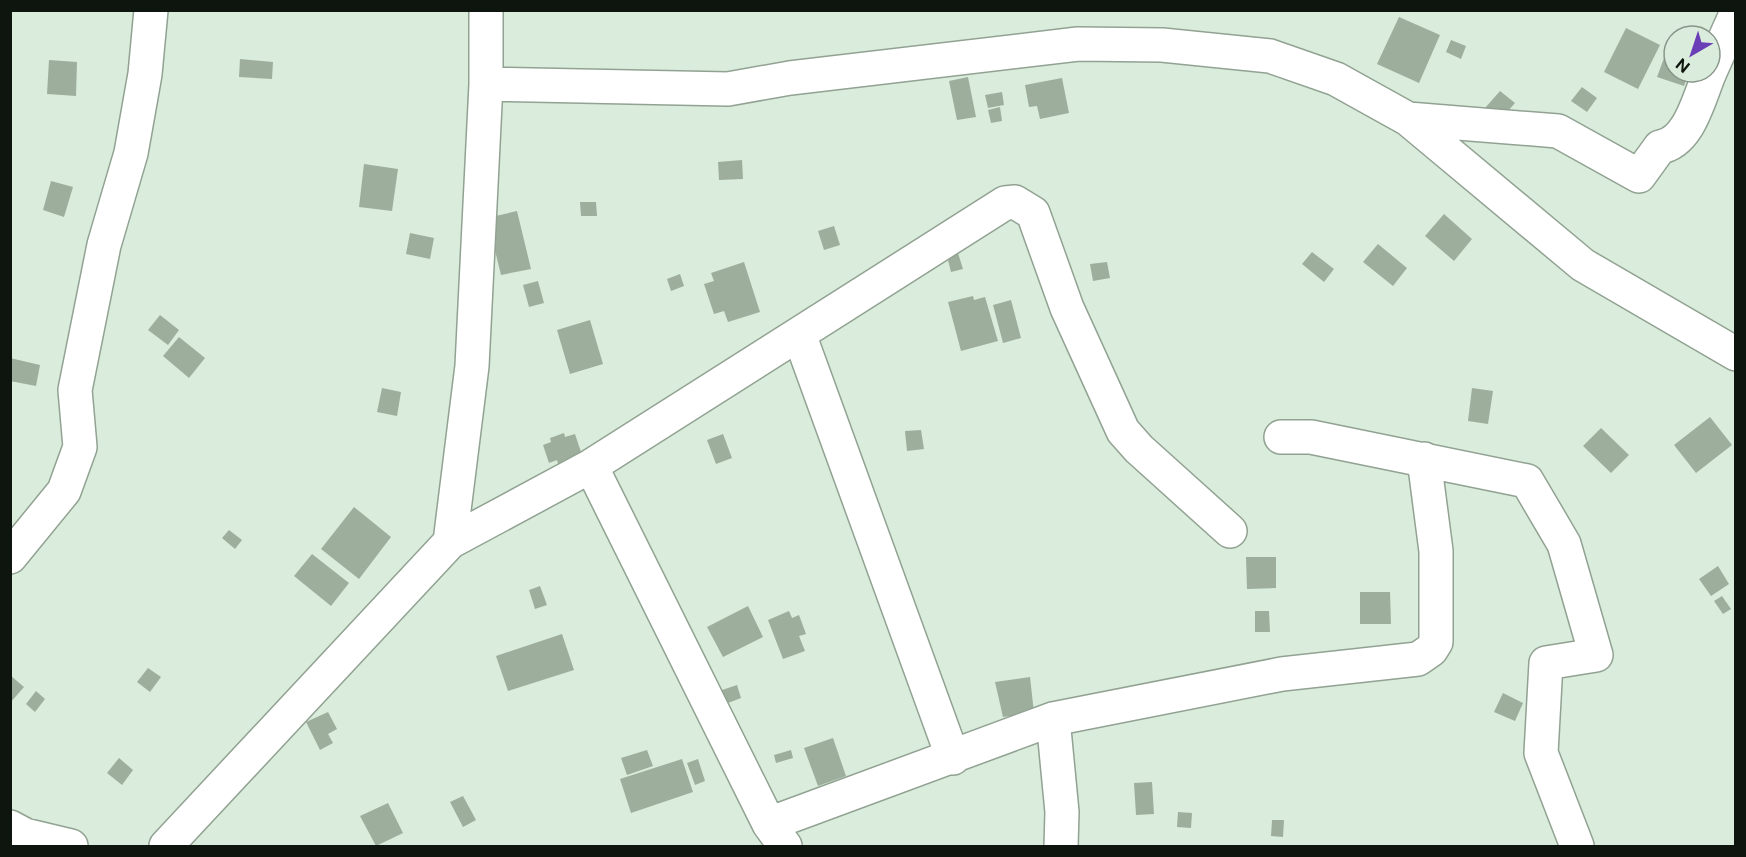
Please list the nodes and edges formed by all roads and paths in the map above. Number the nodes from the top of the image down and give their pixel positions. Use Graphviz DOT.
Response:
graph roads {
  1 [pos="151,10"];
  2 [pos="486,10"];
  3 [pos="1736,14"];
  4 [pos="1722,45"];
  5 [pos="486,84"];
  6 [pos="1705,84"];
  7 [pos="1408,118"];
  8 [pos="799,334"];
  9 [pos="1736,354"];
  10 [pos="1281,437"];
  11 [pos="1424,459"];
  12 [pos="591,466"];
  13 [pos="1230,531"];
  14 [pos="450,542"];
  15 [pos="10,557"];
  16 [pos="1053,719"];
  17 [pos="953,758"];
  18 [pos="10,827"];
  19 [pos="777,835"];
  20 [pos="71,846"];
  21 [pos="166,846"];
  22 [pos="1061,846"];
  23 [pos="1576,846"];
  1 -- 15 [label="street"];
  2 -- 5 [label="street"];
  3 -- 4 [label="street"];
  5 -- 7 [label="street"];
  5 -- 14 [label="street"];
  6 -- 7 [label="street"];
  7 -- 9 [label="street"];
  8 -- 12 [label="street"];
  8 -- 13 [label="street"];
  8 -- 17 [label="street"];
  10 -- 11 [label="street"];
  11 -- 16 [label="street"];
  11 -- 23 [label="street"];
  12 -- 14 [label="street"];
  12 -- 19 [label="street"];
  14 -- 21 [label="street"];
  16 -- 17 [label="street"];
  16 -- 22 [label="street"];
  17 -- 19 [label="street"];
  18 -- 20 [label="street"];
}
